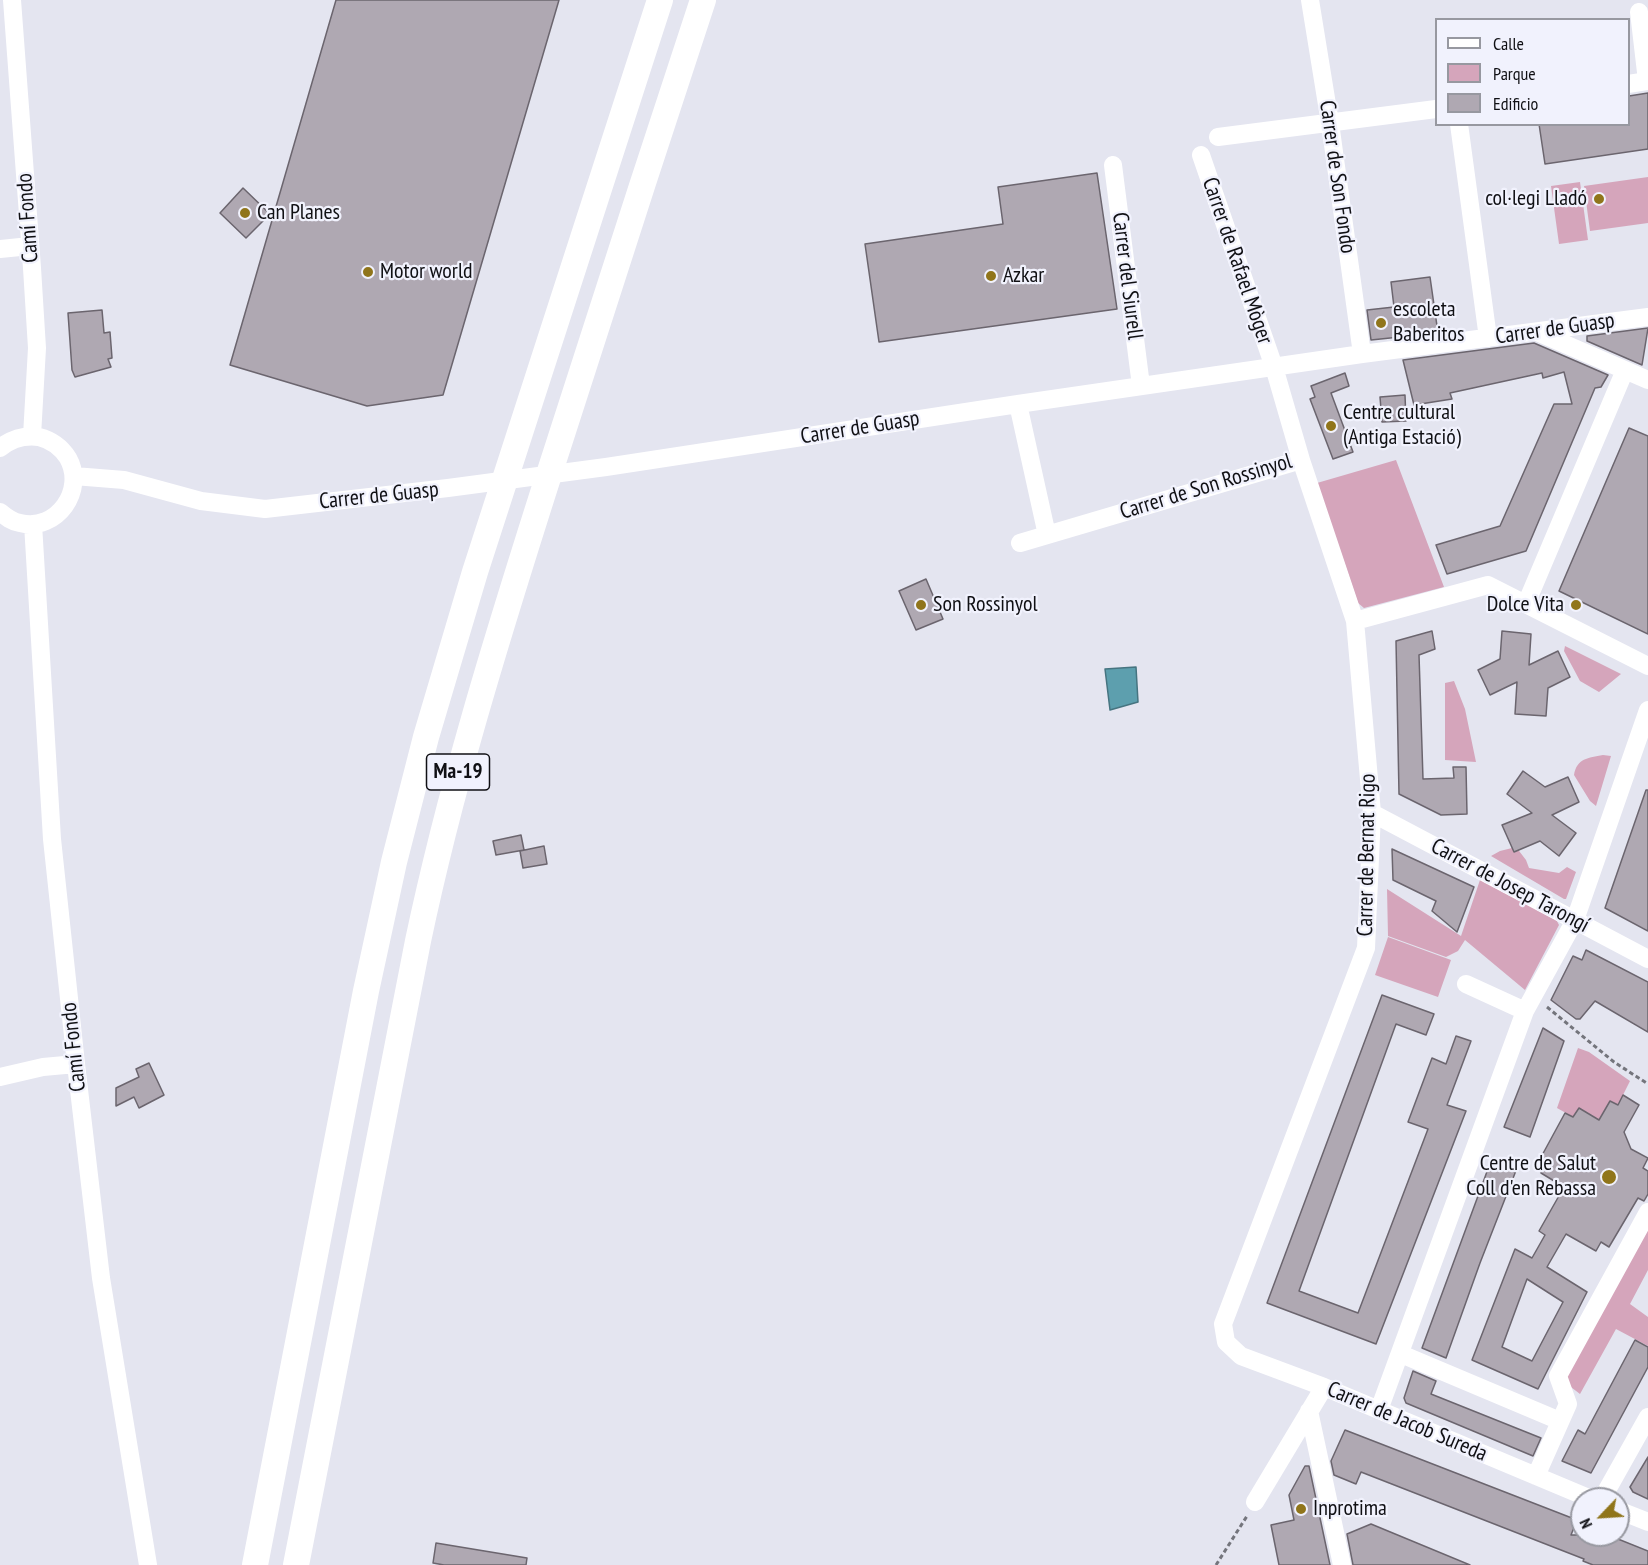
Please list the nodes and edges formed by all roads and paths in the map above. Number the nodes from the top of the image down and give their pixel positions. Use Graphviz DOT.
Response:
graph roads {
  1 [pos="12,0"];
  2 [pos="660,0"];
  3 [pos="703,0"];
  4 [pos="1310,0"];
  5 [pos="1639,12"];
  6 [pos="1648,81"];
  7 [pos="1630,84"];
  8 [pos="1435,109"];
  9 [pos="1330,123"];
  10 [pos="1459,126"];
  11 [pos="1218,137"];
  12 [pos="1201,155"];
  13 [pos="1113,165"];
  14 [pos="30,246"];
  15 [pos="0,249"];
  16 [pos="1648,317"];
  17 [pos="1536,332"];
  18 [pos="1488,338"];
  19 [pos="1362,354"];
  20 [pos="1274,367"];
  21 [pos="1625,370"];
  22 [pos="1648,380"];
  23 [pos="1141,386"];
  24 [pos="1018,404"];
  25 [pos="32,436"];
  26 [pos="0,448"];
  27 [pos="1301,460"];
  28 [pos="74,476"];
  29 [pos="0,512"];
  30 [pos="33,524"];
  31 [pos="1047,535"];
  32 [pos="1020,543"];
  33 [pos="1526,604"];
  34 [pos="1356,621"];
  35 [pos="1648,666"];
  36 [pos="1648,710"];
  37 [pos="1372,813"];
  38 [pos="1575,920"];
  39 [pos="1648,959"];
  40 [pos="1466,984"];
  41 [pos="1529,1004"];
  42 [pos="76,1064"];
  43 [pos="0,1077"];
  44 [pos="1648,1084"];
  45 [pos="1646,1218"];
  46 [pos="1226,1342"];
  47 [pos="1401,1354"];
  48 [pos="1324,1387"];
  49 [pos="1379,1410"];
  50 [pos="1309,1411"];
  51 [pos="1648,1417"];
  52 [pos="1560,1421"];
  53 [pos="1536,1476"];
  54 [pos="1609,1487"];
  55 [pos="1570,1490"];
  56 [pos="1255,1502"];
  57 [pos="1630,1515"];
  58 [pos="1648,1522"];
  59 [pos="148,1565"];
  60 [pos="255,1565"];
  61 [pos="296,1565"];
  62 [pos="1215,1565"];
  63 [pos="1342,1565"];
  1 -- 14 [label="street, Camí Fondo"];
  2 -- 60 [label="highway, Ma-19"];
  3 -- 61 [label="highway, Ma-19"];
  4 -- 9 [label="street, Carrer de Son Fondo"];
  5 -- 6 [label="street"];
  6 -- 7 [label="street"];
  8 -- 9 [label="street"];
  9 -- 11 [label="street"];
  9 -- 19 [label="street, Carrer de Son Fondo"];
  10 -- 18 [label="street"];
  12 -- 20 [label="street, Carrer de Rafael Mòger"];
  13 -- 23 [label="street, Carrer del Siurell"];
  14 -- 15 [label="street"];
  14 -- 25 [label="street, Camí Fondo"];
  16 -- 17 [label="street, Carrer de Guasp"];
  17 -- 18 [label="street, Carrer de Guasp"];
  17 -- 21 [label="street"];
  18 -- 19 [label="street, Carrer de Guasp"];
  19 -- 20 [label="street, Carrer de Guasp"];
  20 -- 23 [label="street, Carrer de Guasp"];
  20 -- 27 [label="street, Carrer de Son Rossinyol"];
  21 -- 22 [label="street"];
  21 -- 33 [label="street"];
  23 -- 24 [label="street, Carrer de Guasp"];
  24 -- 28 [label="street, Carrer de Guasp"];
  24 -- 31 [label="street"];
  25 -- 26 [label="street"];
  25 -- 28 [label="street"];
  27 -- 31 [label="street, Carrer de Son Rossinyol"];
  27 -- 34 [label="street, Carrer de Bernat Rigo"];
  28 -- 30 [label="street"];
  29 -- 30 [label="street"];
  30 -- 42 [label="street, Camí Fondo"];
  31 -- 32 [label="street, Carrer de Son Rossinyol"];
  33 -- 34 [label="street"];
  33 -- 35 [label="street"];
  34 -- 37 [label="street, Carrer de Bernat Rigo"];
  36 -- 38 [label="street"];
  37 -- 38 [label="street, Carrer de Josep Tarongí"];
  37 -- 46 [label="street, Carrer de Bernat Rigo"];
  38 -- 39 [label="street, Carrer de Josep Tarongí"];
  38 -- 41 [label="street"];
  40 -- 41 [label="street"];
  41 -- 44 [label="path"];
  41 -- 47 [label="street"];
  42 -- 43 [label="street"];
  42 -- 59 [label="street, Camí Fondo"];
  45 -- 52 [label="street"];
  46 -- 48 [label="street, Carrer de Jacob Sureda"];
  47 -- 49 [label="street"];
  47 -- 52 [label="street"];
  48 -- 49 [label="street, Carrer de Jacob Sureda"];
  48 -- 50 [label="street"];
  49 -- 53 [label="street, Carrer de Jacob Sureda"];
  50 -- 56 [label="street"];
  50 -- 63 [label="street"];
  51 -- 54 [label="street"];
  52 -- 53 [label="street"];
  53 -- 55 [label="street, Carrer de Jacob Sureda"];
  56 -- 62 [label="path"];
  57 -- 58 [label="street"];
}
